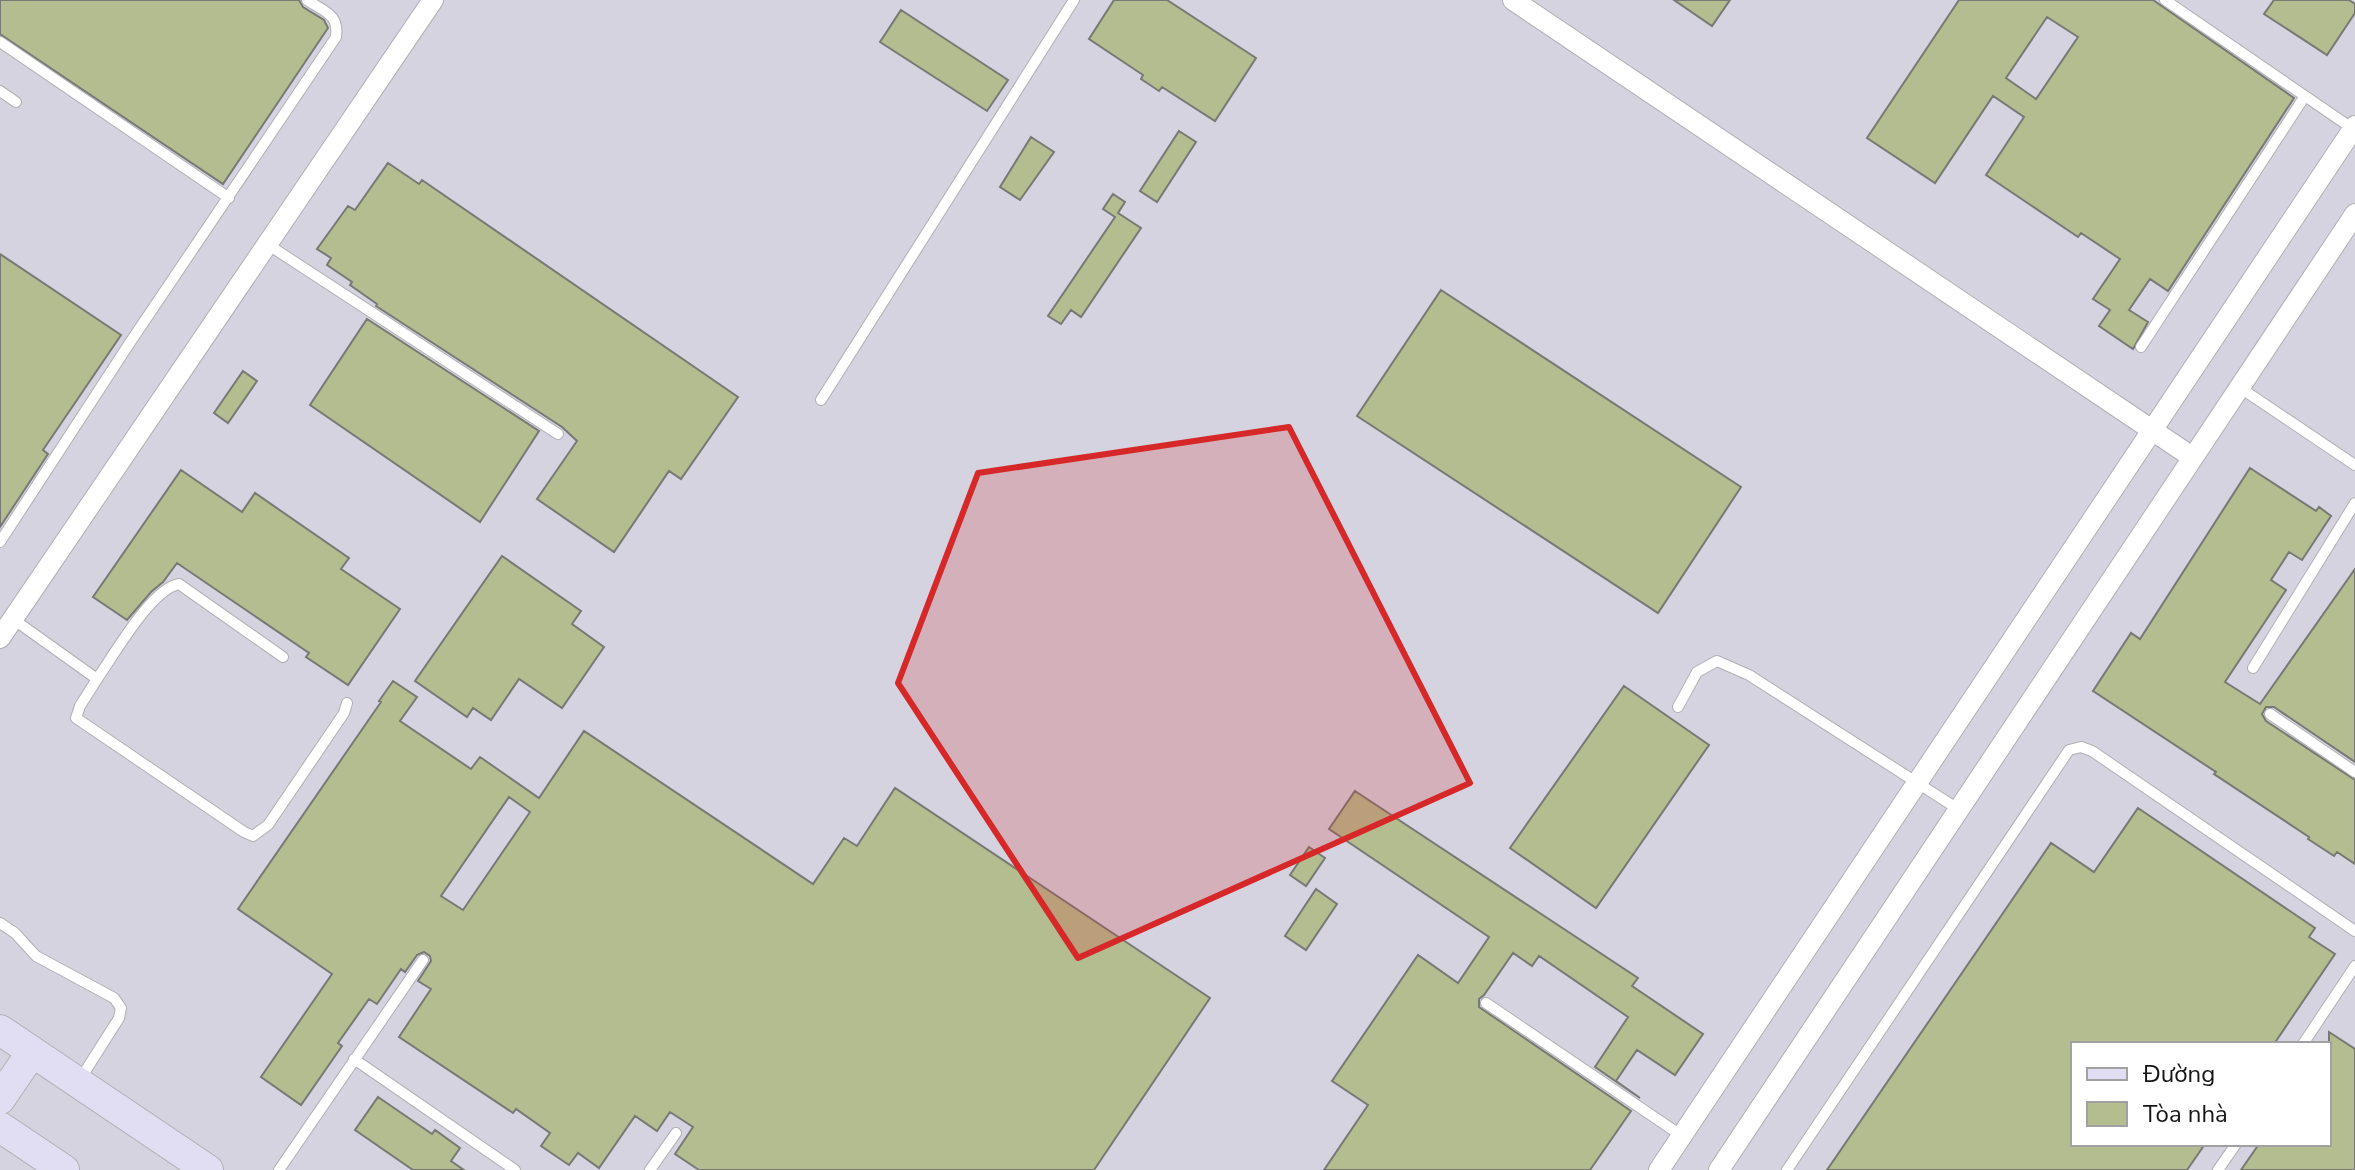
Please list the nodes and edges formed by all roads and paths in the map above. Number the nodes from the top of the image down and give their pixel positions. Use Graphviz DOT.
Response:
graph roads {
  1 [pos="307,0"];
  2 [pos="433,0"];
  3 [pos="1074,0"];
  4 [pos="1513,0"];
  5 [pos="2165,0"];
  6 [pos="0,42"];
  7 [pos="0,91"];
  8 [pos="2305,96"];
  9 [pos="16,102"];
  10 [pos="2354,127"];
  11 [pos="229,198"];
  12 [pos="2355,214"];
  13 [pos="267,244"];
  14 [pos="2141,347"];
  15 [pos="2239,387"];
  16 [pos="821,400"];
  17 [pos="2152,431"];
  18 [pos="558,434"];
  19 [pos="2192,457"];
  20 [pos="2355,465"];
  21 [pos="2355,503"];
  22 [pos="0,542"];
  23 [pos="13,619"];
  24 [pos="0,638"];
  25 [pos="283,657"];
  26 [pos="2253,668"];
  27 [pos="97,679"];
  28 [pos="347,703"];
  29 [pos="1678,707"];
  30 [pos="2270,714"];
  31 [pos="2355,772"];
  32 [pos="1917,783"];
  33 [pos="1958,809"];
  34 [pos="0,923"];
  35 [pos="2355,931"];
  36 [pos="423,960"];
  37 [pos="2355,966"];
  38 [pos="1486,1003"];
  39 [pos="0,1030"];
  40 [pos="2304,1042"];
  41 [pos="32,1052"];
  42 [pos="354,1059"];
  43 [pos="78,1082"];
  44 [pos="0,1099"];
  45 [pos="0,1127"];
  46 [pos="676,1133"];
  47 [pos="1682,1136"];
  48 [pos="2235,1146"];
  49 [pos="1661,1169"];
  50 [pos="64,1170"];
  51 [pos="208,1170"];
  52 [pos="279,1170"];
  53 [pos="515,1170"];
  54 [pos="650,1170"];
  55 [pos="1719,1170"];
  56 [pos="1787,1170"];
  57 [pos="2218,1170"];
  1 -- 11 [label="lane"];
  2 -- 13 [label="street"];
  3 -- 16 [label="lane"];
  4 -- 17 [label="street"];
  5 -- 8 [label="lane"];
  6 -- 11 [label="lane"];
  7 -- 9 [label="lane"];
  8 -- 10 [label="lane"];
  8 -- 14 [label="lane"];
  10 -- 17 [label="street"];
  11 -- 22 [label="lane"];
  12 -- 15 [label="street"];
  13 -- 18 [label="lane"];
  13 -- 23 [label="street"];
  15 -- 19 [label="street"];
  15 -- 20 [label="lane"];
  17 -- 19 [label="street"];
  17 -- 32 [label="street"];
  19 -- 33 [label="street"];
  21 -- 26 [label="lane"];
  23 -- 24 [label="street"];
  23 -- 27 [label="lane"];
  25 -- 27 [label="lane"];
  27 -- 28 [label="lane"];
  29 -- 32 [label="lane"];
  30 -- 31 [label="lane"];
  32 -- 33 [label="lane"];
  32 -- 47 [label="street"];
  33 -- 55 [label="street"];
  34 -- 43 [label="lane"];
  35 -- 56 [label="lane"];
  36 -- 42 [label="lane"];
  37 -- 40 [label="lane"];
  38 -- 47 [label="lane"];
  39 -- 41 [label="main road"];
  41 -- 43 [label="main road"];
  41 -- 44 [label="main road"];
  42 -- 52 [label="lane"];
  42 -- 53 [label="lane"];
  43 -- 51 [label="main road"];
  45 -- 50 [label="main road"];
  46 -- 54 [label="lane"];
  47 -- 49 [label="street"];
  48 -- 57 [label="lane"];
}
